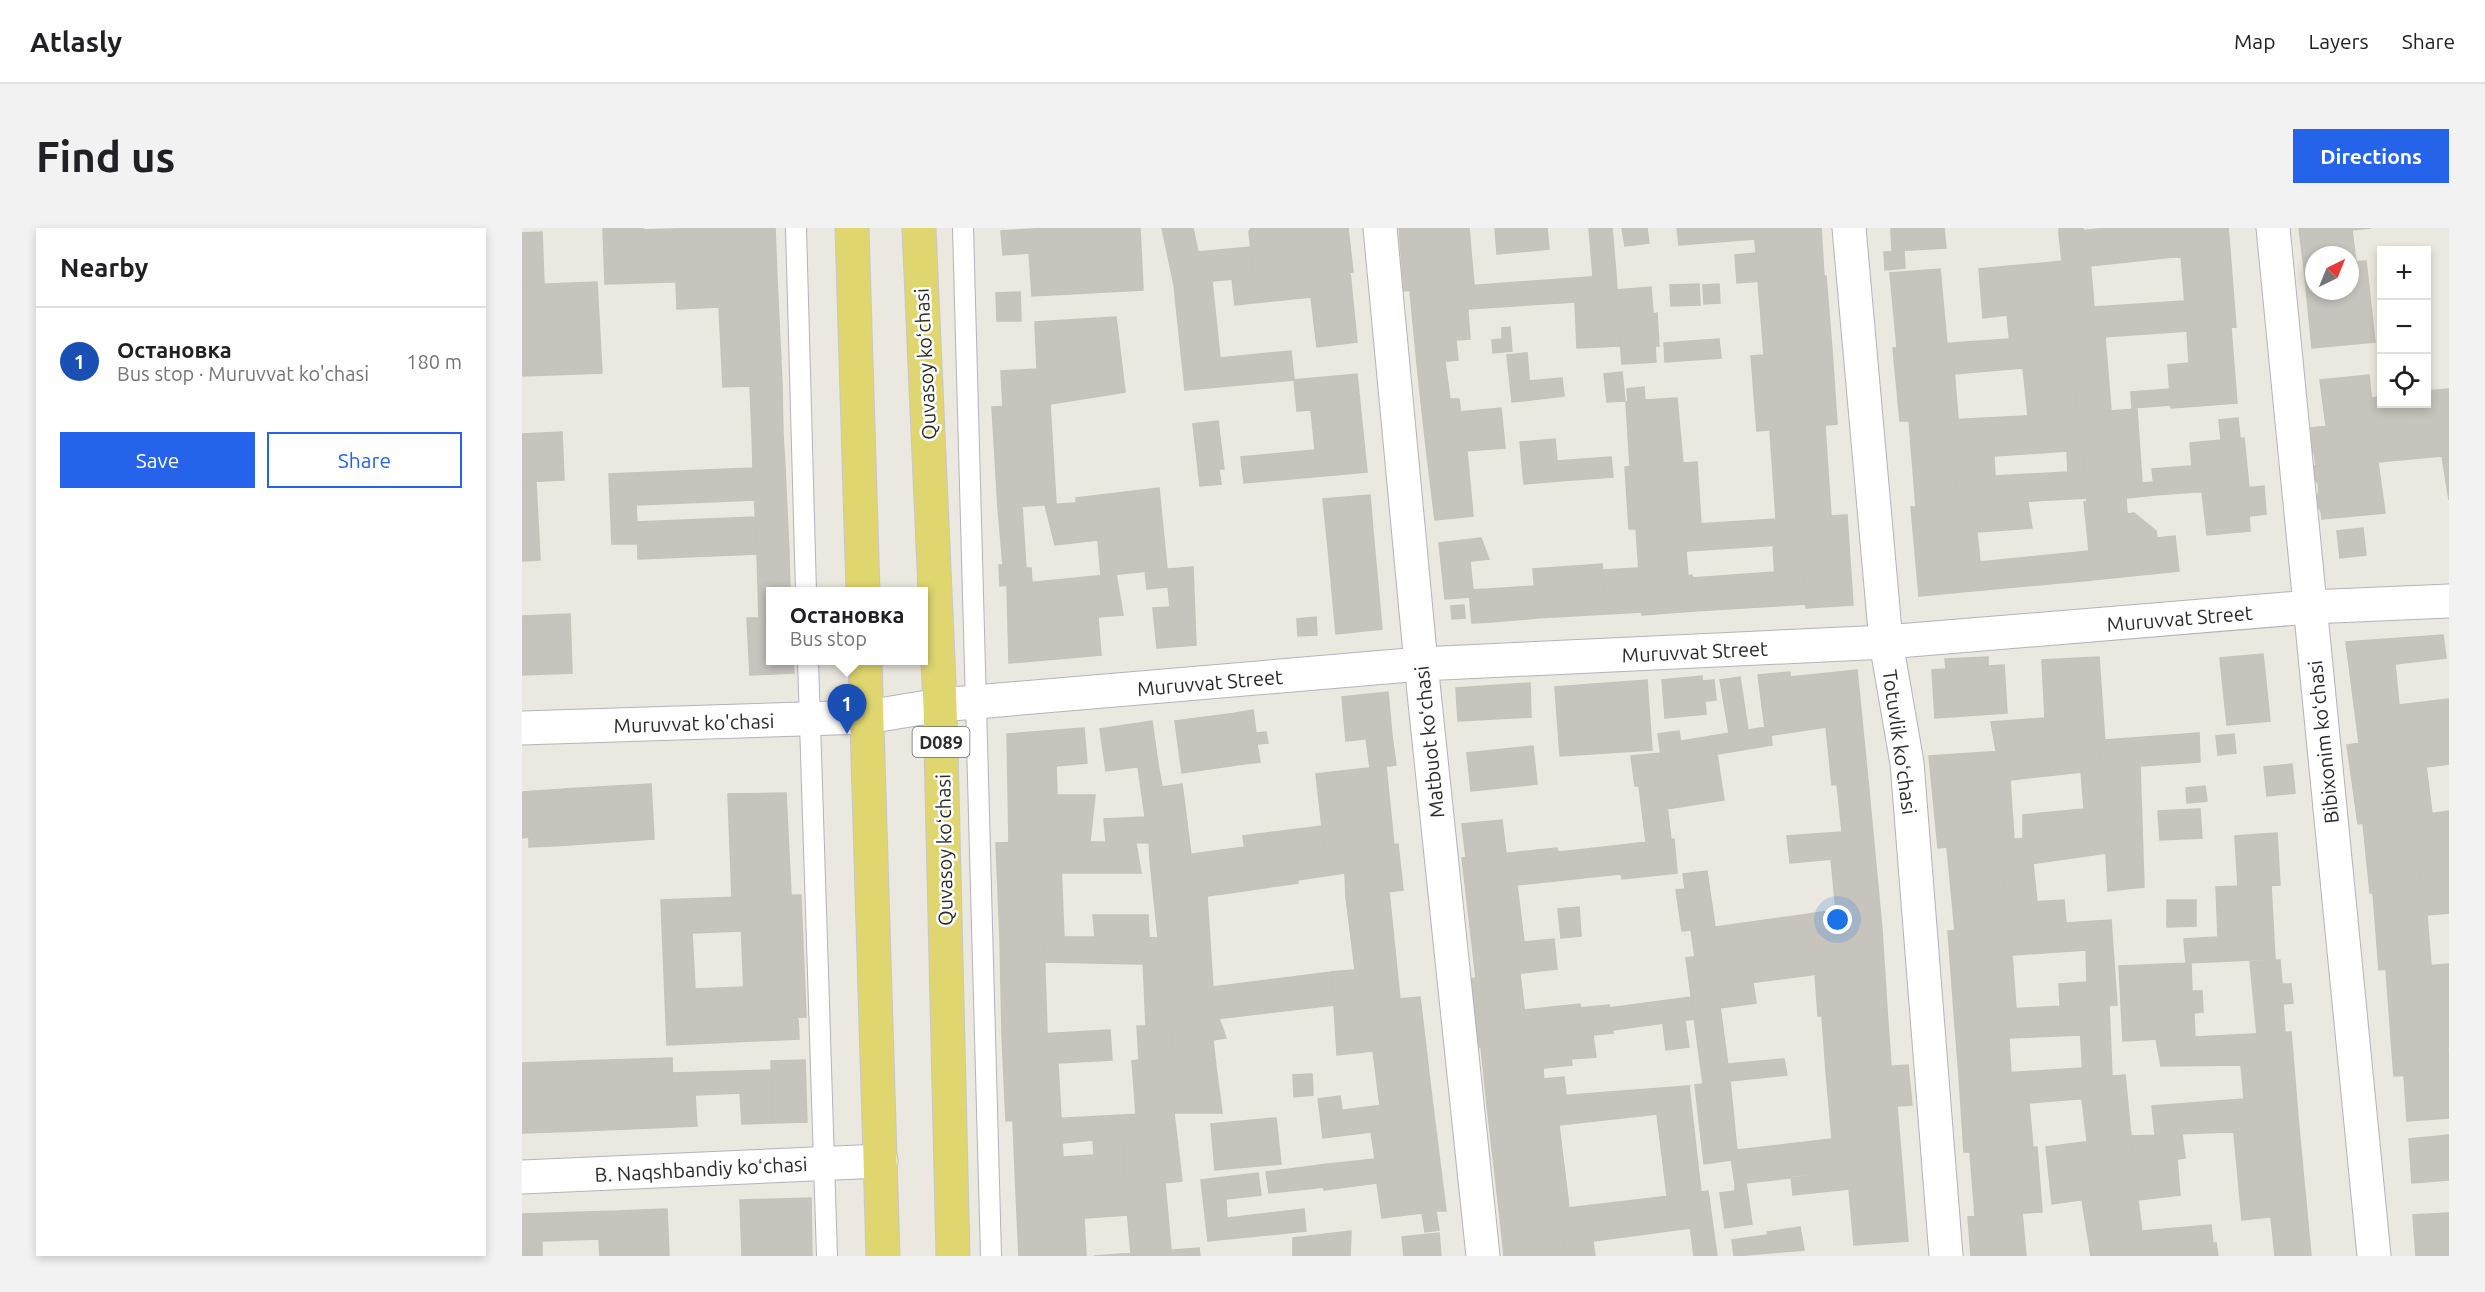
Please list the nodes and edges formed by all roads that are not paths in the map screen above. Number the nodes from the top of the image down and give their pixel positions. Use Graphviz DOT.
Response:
graph roads {
  1 [pos="796,228"];
  2 [pos="852,228"];
  3 [pos="919,228"];
  4 [pos="963,228"];
  5 [pos="1380,228"];
  6 [pos="1849,228"];
  7 [pos="2273,228"];
  8 [pos="806,587"];
  9 [pos="863,587"];
  10 [pos="2449,601"];
  11 [pos="2310,607"];
  12 [pos="1886,642"];
  13 [pos="1421,664"];
  14 [pos="807,665"];
  15 [pos="865,665"];
  16 [pos="977,703"];
  17 [pos="940,705"];
  18 [pos="867,717"];
  19 [pos="809,719"];
  20 [pos="522,728"];
  21 [pos="881,1161"];
  22 [pos="823,1164"];
  23 [pos="522,1177"];
  24 [pos="827,1256"];
  25 [pos="883,1256"];
  26 [pos="953,1256"];
  27 [pos="991,1256"];
  28 [pos="1482,1256"];
  29 [pos="1946,1256"];
  30 [pos="2374,1256"];
  1 -- 8 [label="lane"];
  2 -- 9 [label="main road"];
  3 -- 17 [label="main road, Quvasoy koʻchasi / D089"];
  4 -- 16 [label="lane"];
  5 -- 13 [label="street, Matbuot koʻchasi"];
  6 -- 12 [label="street, Totuvlik koʻchasi"];
  7 -- 11 [label="street, Bibixonim koʻchasi"];
  10 -- 11 [label="street, Muruvvat Street"];
  11 -- 12 [label="street, Muruvvat Street"];
  11 -- 30 [label="street, Bibixonim koʻchasi"];
  12 -- 13 [label="street, Muruvvat Street"];
  12 -- 29 [label="street, Totuvlik koʻchasi"];
  13 -- 16 [label="street, Muruvvat Street"];
  13 -- 28 [label="street, Matbuot koʻchasi"];
  14 -- 19 [label="lane"];
  15 -- 18 [label="main road"];
  16 -- 17 [label="street, Muruvvat Street"];
  16 -- 27 [label="lane"];
  17 -- 18 [label="street, Muruvvat Street"];
  17 -- 26 [label="main road, Quvasoy koʻchasi / D089"];
  18 -- 19 [label="street, Muruvvat ko'chasi"];
  18 -- 21 [label="main road"];
  19 -- 20 [label="street, Muruvvat ko'chasi"];
  19 -- 22 [label="lane"];
  21 -- 22 [label="street, B. Naqshbandiy koʻchasi"];
  21 -- 25 [label="main road"];
  22 -- 23 [label="street, B. Naqshbandiy koʻchasi"];
  22 -- 24 [label="lane"];
}
